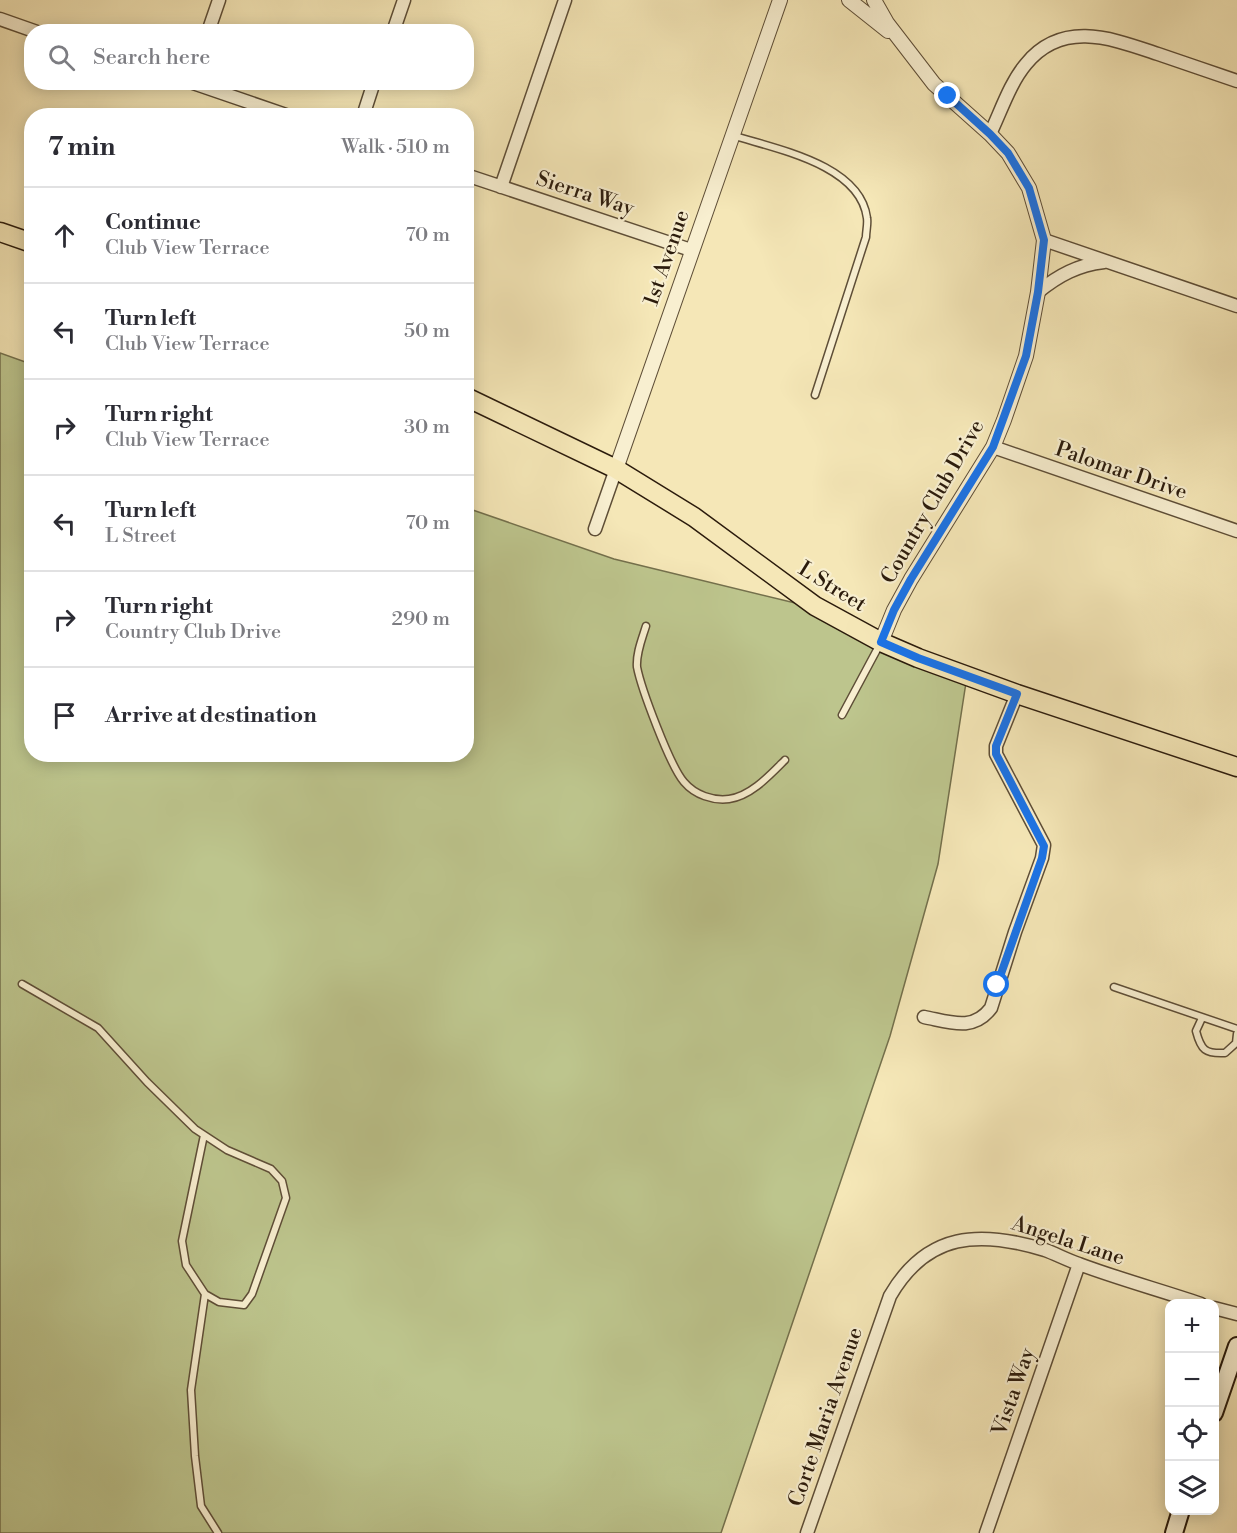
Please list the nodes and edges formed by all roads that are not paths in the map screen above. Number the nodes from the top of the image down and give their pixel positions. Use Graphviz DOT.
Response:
graph roads {
  1 [pos="219,0"];
  2 [pos="404,0"];
  3 [pos="565,0"];
  4 [pos="780,0"];
  5 [pos="849,0"];
  6 [pos="874,0"];
  7 [pos="0,19"];
  8 [pos="211,24"];
  9 [pos="396,24"];
  10 [pos="24,27"];
  11 [pos="900,39"];
  12 [pos="1237,81"];
  13 [pos="211,90"];
  14 [pos="371,90"];
  15 [pos="265,108"];
  16 [pos="366,108"];
  17 [pos="990,134"];
  18 [pos="732,135"];
  19 [pos="474,178"];
  20 [pos="501,187"];
  21 [pos="0,232"];
  22 [pos="24,240"];
  23 [pos="1044,240"];
  24 [pos="691,250"];
  25 [pos="1109,262"];
  26 [pos="1038,292"];
  27 [pos="1237,306"];
  28 [pos="815,395"];
  29 [pos="474,401"];
  30 [pos="993,447"];
  31 [pos="616,469"];
  32 [pos="595,529"];
  33 [pos="1237,531"];
  34 [pos="646,626"];
  35 [pos="881,642"];
  36 [pos="1017,694"];
  37 [pos="842,715"];
  38 [pos="785,760"];
  39 [pos="1237,766"];
  40 [pos="22,984"];
  41 [pos="1114,987"];
  42 [pos="924,1017"];
  43 [pos="1202,1018"];
  44 [pos="1237,1029"];
  45 [pos="1237,1034"];
  46 [pos="204,1135"];
  47 [pos="1079,1264"];
  48 [pos="205,1294"];
  49 [pos="1186,1299"];
  50 [pos="1219,1309"];
  51 [pos="883,1314"];
  52 [pos="1237,1314"];
  53 [pos="1237,1346"];
  54 [pos="1217,1407"];
  55 [pos="1179,1515"];
  56 [pos="218,1533"];
  57 [pos="808,1533"];
  58 [pos="986,1533"];
  59 [pos="1174,1533"];
  1 -- 8 [label="street"];
  2 -- 9 [label="street"];
  3 -- 20 [label="street"];
  4 -- 18 [label="street, 1st Avenue"];
  5 -- 11 [label="street, Country Club Drive"];
  6 -- 11 [label="street, Country Club Drive"];
  7 -- 10 [label="street"];
  11 -- 17 [label="street, Country Club Drive"];
  12 -- 17 [label="street"];
  13 -- 15 [label="street"];
  14 -- 16 [label="street"];
  17 -- 23 [label="street, Country Club Drive"];
  18 -- 24 [label="street, 1st Avenue"];
  18 -- 28 [label="lane"];
  19 -- 20 [label="street, Sierra Way"];
  20 -- 24 [label="street, Sierra Way"];
  21 -- 22 [label="main road"];
  23 -- 25 [label="street"];
  23 -- 26 [label="street, Country Club Drive"];
  24 -- 31 [label="street, 1st Avenue"];
  25 -- 26 [label="street"];
  25 -- 27 [label="street"];
  26 -- 30 [label="street, Country Club Drive"];
  29 -- 31 [label="main road, L Street"];
  30 -- 33 [label="street, Palomar Drive"];
  30 -- 35 [label="street, Country Club Drive"];
  31 -- 32 [label="street, 1st Avenue"];
  31 -- 35 [label="main road, L Street"];
  34 -- 38 [label="lane"];
  35 -- 36 [label="main road, L Street"];
  35 -- 37 [label="lane"];
  36 -- 39 [label="main road, L Street"];
  36 -- 42 [label="street"];
  40 -- 46 [label="lane"];
  41 -- 43 [label="lane"];
  43 -- 44 [label="lane"];
  43 -- 45 [label="lane"];
  46 -- 48 [label="lane"];
  46 -- 48 [label="lane"];
  47 -- 49 [label="street, Angela Lane"];
  47 -- 51 [label="street, Angela Lane"];
  47 -- 58 [label="street, Vista Way"];
  48 -- 56 [label="lane"];
  50 -- 52 [label="street"];
  51 -- 57 [label="street, Corte Maria Avenue"];
  53 -- 54 [label="main road"];
  55 -- 59 [label="main road"];
}
